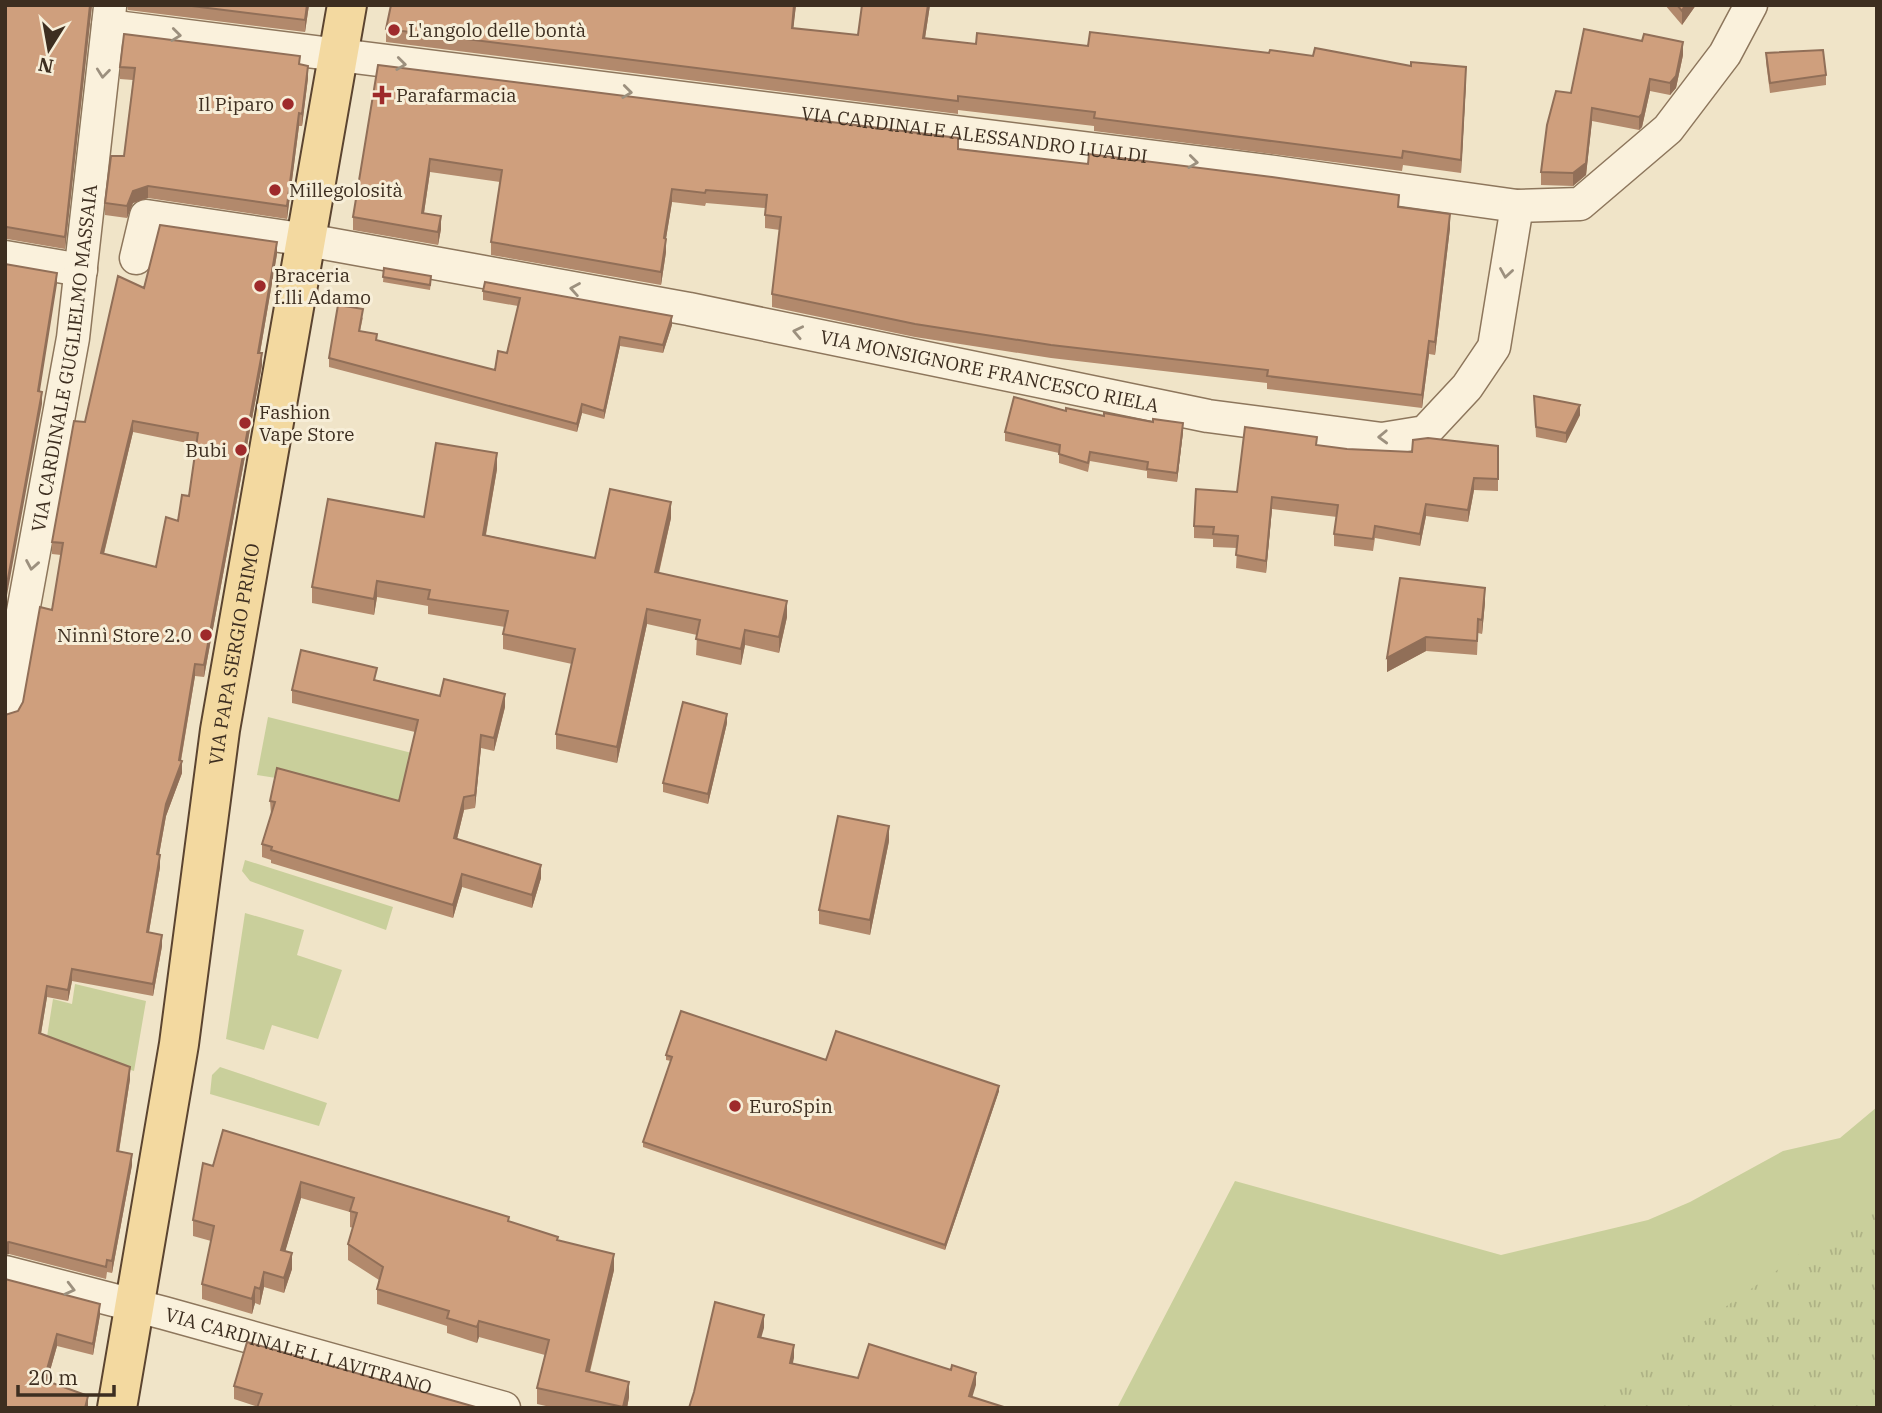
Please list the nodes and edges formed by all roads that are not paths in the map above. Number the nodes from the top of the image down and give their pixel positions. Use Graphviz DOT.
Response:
graph roads {
  1 [pos="347,5"];
  2 [pos="1751,5"];
  3 [pos="109,16"];
  4 [pos="340,55"];
  5 [pos="1517,206"];
  6 [pos="307,240"];
  7 [pos="5,257"];
  8 [pos="136,258"];
  9 [pos="81,270"];
  10 [pos="5,710"];
  11 [pos="5,1272"];
  12 [pos="135,1305"];
  13 [pos="117,1408"];
  14 [pos="504,1408"];
  1 -- 4 [label="main road, VIA PAPA SERGIO PRIMO"];
  2 -- 5 [label="street, VIA CARDINALE ALESSANDRO LUALDI"];
  3 -- 4 [label="street, VIA CARDINALE ALESSANDRO LUALDI, one-way"];
  3 -- 9 [label="street, VIA CARDINALE GUGLIELMO MASSAIA, one-way"];
  4 -- 5 [label="street, VIA CARDINALE ALESSANDRO LUALDI, one-way"];
  4 -- 6 [label="main road, VIA PAPA SERGIO PRIMO"];
  5 -- 6 [label="street, VIA MONSIGNORE FRANCESCO RIELA, one-way"];
  6 -- 8 [label="street, VIA MONSIGNORE FRANCESCO RIELA"];
  6 -- 12 [label="main road, VIA PAPA SERGIO PRIMO"];
  7 -- 9 [label="street"];
  9 -- 10 [label="street, VIA CARDINALE GUGLIELMO MASSAIA, one-way"];
  11 -- 12 [label="street, VIA CARDINALE L.LAVITRANO, one-way"];
  12 -- 13 [label="main road, VIA PAPA SERGIO PRIMO"];
  12 -- 14 [label="street, VIA CARDINALE L.LAVITRANO"];
}
